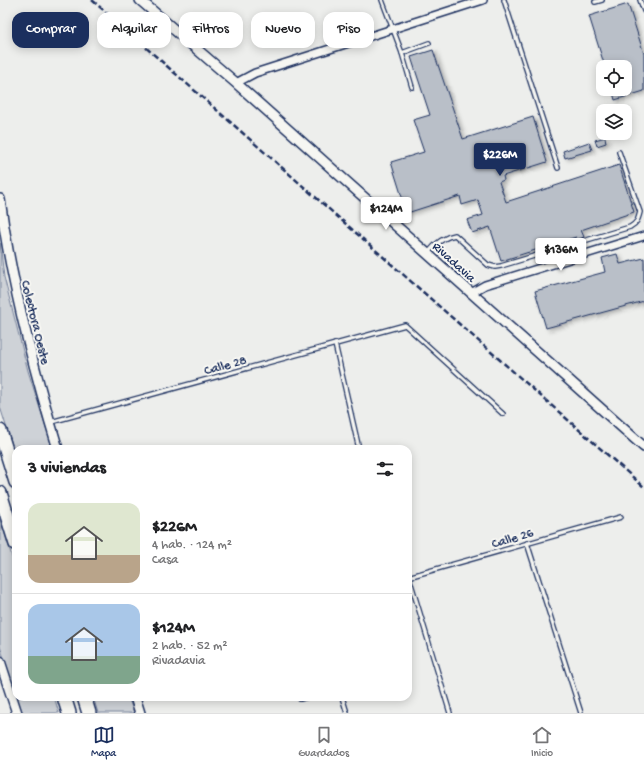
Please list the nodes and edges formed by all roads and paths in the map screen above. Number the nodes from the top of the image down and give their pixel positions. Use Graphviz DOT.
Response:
graph roads {
  1 [pos="140,0"];
  2 [pos="382,0"];
  3 [pos="483,0"];
  4 [pos="504,0"];
  5 [pos="602,0"];
  6 [pos="640,0"];
  7 [pos="595,2"];
  8 [pos="644,11"];
  9 [pos="392,29"];
  10 [pos="429,43"];
  11 [pos="402,53"];
  12 [pos="236,83"];
  13 [pos="412,87"];
  14 [pos="619,152"];
  15 [pos="558,168"];
  16 [pos="0,199"];
  17 [pos="644,236"];
  18 [pos="427,253"];
  19 [pos="471,293"];
  20 [pos="335,344"];
  21 [pos="503,414"];
  22 [pos="50,422"];
  23 [pos="0,431"];
  24 [pos="57,445"];
  25 [pos="358,445"];
  26 [pos="644,447"];
  27 [pos="12,469"];
  28 [pos="0,493"];
  29 [pos="621,517"];
  30 [pos="12,531"];
  31 [pos="527,543"];
  32 [pos="412,576"];
  33 [pos="412,590"];
  34 [pos="0,661"];
  35 [pos="12,698"];
  36 [pos="13,701"];
  37 [pos="65,701"];
  38 [pos="85,701"];
  39 [pos="136,701"];
  40 [pos="343,701"];
  41 [pos="17,713"];
  42 [pos="69,713"];
  43 [pos="89,713"];
  44 [pos="140,713"];
  45 [pos="347,713"];
  46 [pos="450,713"];
  47 [pos="581,713"];
  1 -- 12 [label="street, Rivadavia"];
  2 -- 9 [label="lane"];
  3 -- 9 [label="street"];
  4 -- 15 [label="lane"];
  5 -- 7 [label="lane"];
  6 -- 8 [label="lane"];
  9 -- 11 [label="lane"];
  9 -- 12 [label="street"];
  10 -- 11 [label="lane"];
  11 -- 13 [label="lane"];
  12 -- 18 [label="street, Rivadavia"];
  14 -- 18 [label="lane"];
  16 -- 22 [label="street, Colectora Oeste"];
  17 -- 19 [label="street"];
  18 -- 19 [label="street, Rivadavia"];
  19 -- 26 [label="street, Rivadavia"];
  20 -- 21 [label="lane, Calle 28"];
  20 -- 22 [label="lane, Calle 28"];
  20 -- 25 [label="lane"];
  22 -- 24 [label="street, Colectora Oeste"];
  23 -- 27 [label="highway"];
  28 -- 30 [label="highway"];
  29 -- 31 [label="lane, Calle 26"];
  31 -- 32 [label="lane, Calle 26"];
  31 -- 47 [label="lane"];
  33 -- 46 [label="lane"];
  34 -- 35 [label="street"];
  36 -- 41 [label="street"];
  37 -- 42 [label="highway"];
  38 -- 43 [label="highway"];
  39 -- 44 [label="street"];
  40 -- 45 [label="lane"];
}
